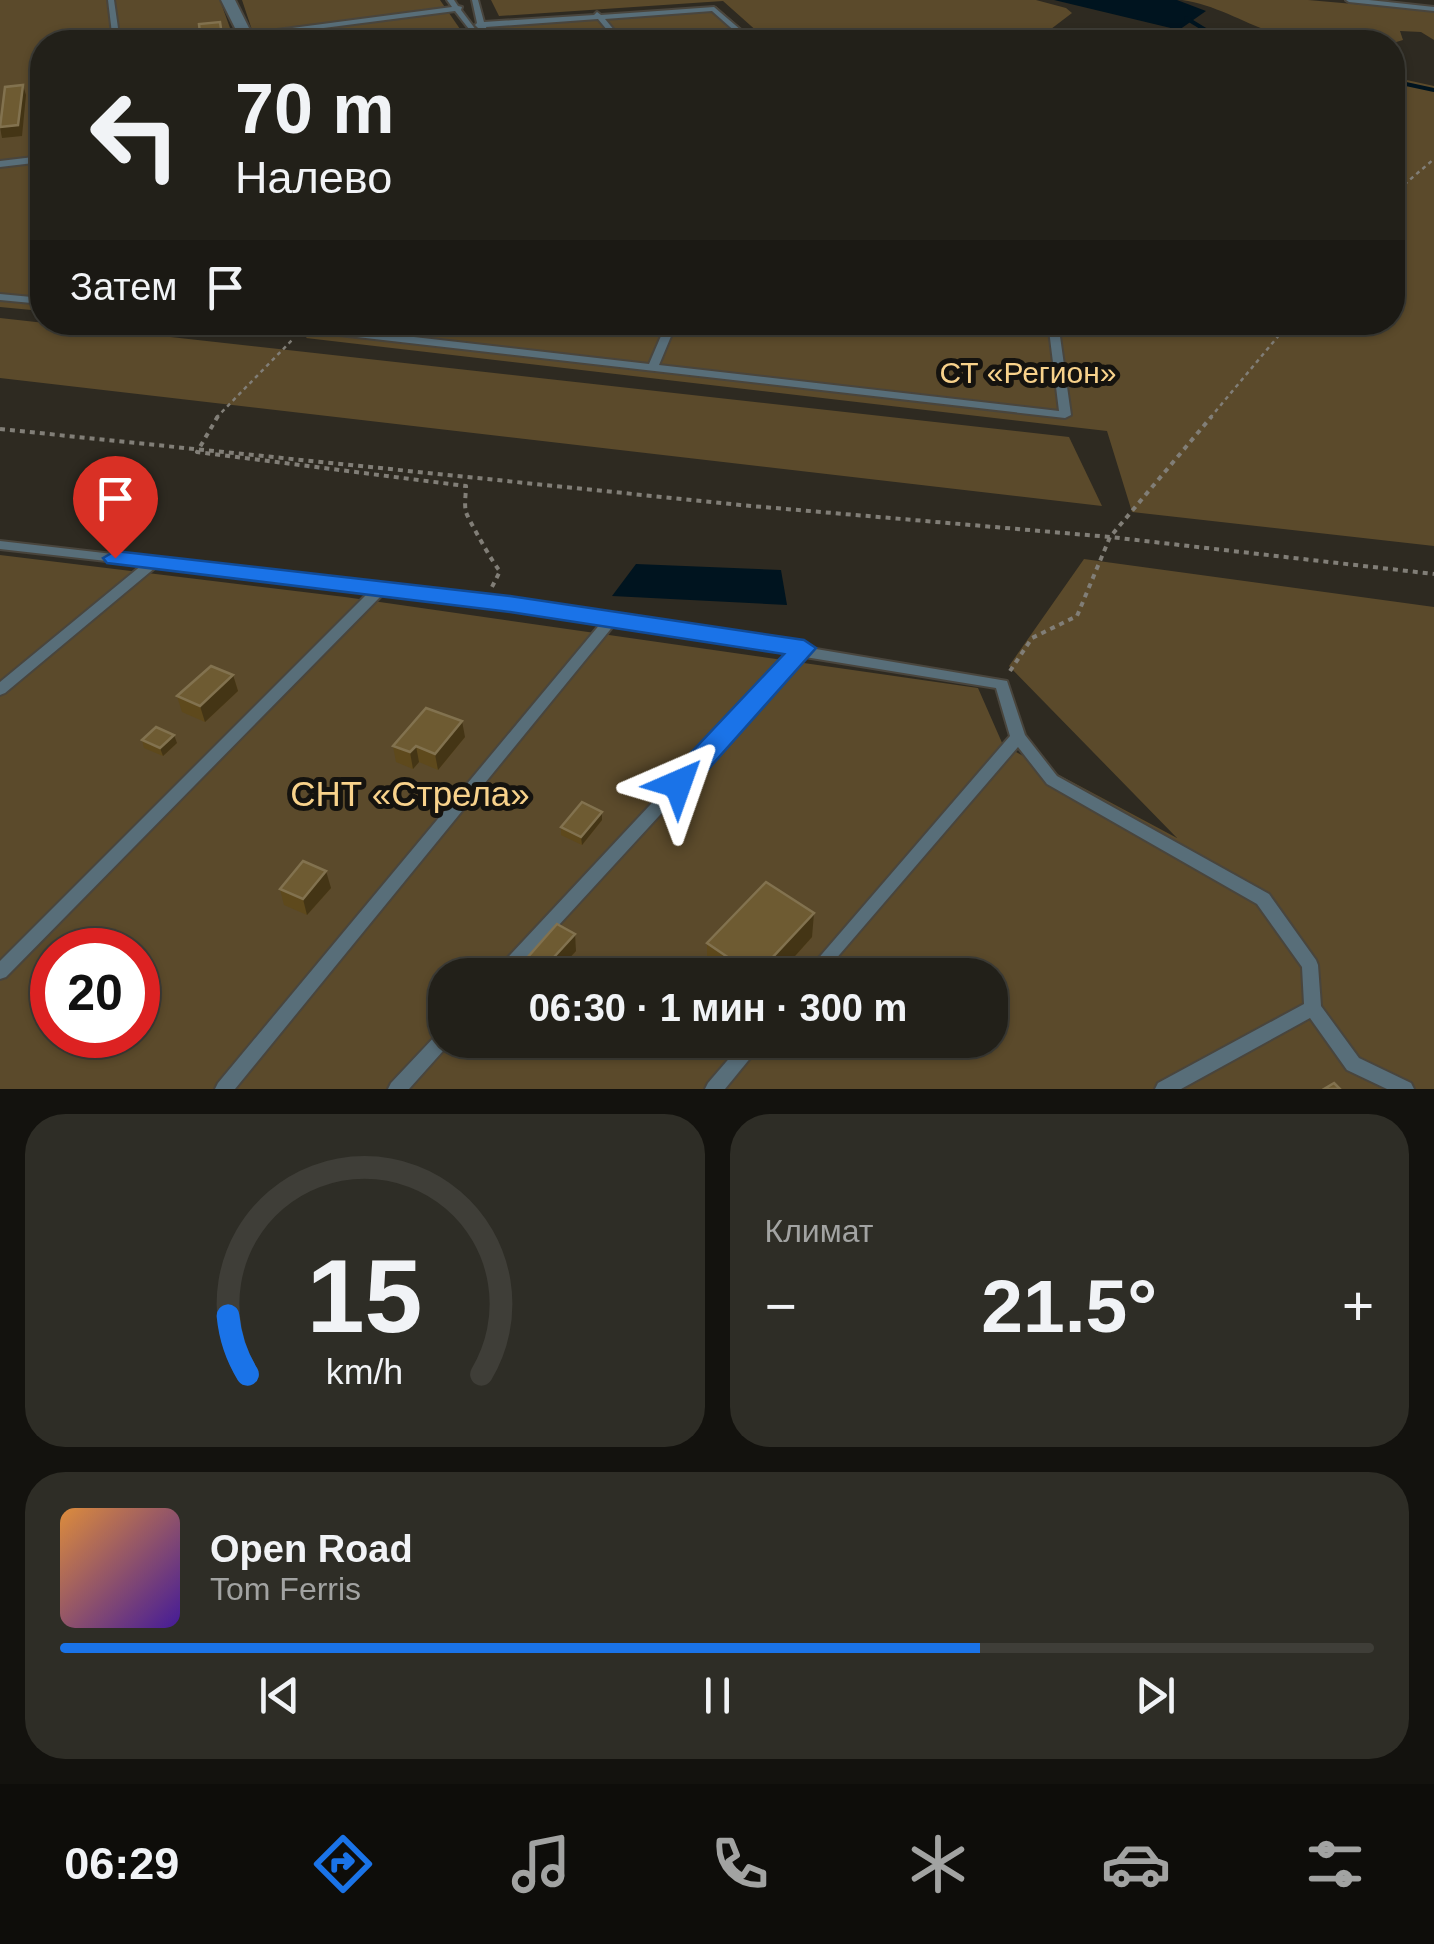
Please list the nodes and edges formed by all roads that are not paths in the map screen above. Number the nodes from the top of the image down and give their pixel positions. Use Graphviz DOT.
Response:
graph roads {
  1 [pos="111,0"];
  2 [pos="228,0"];
  3 [pos="450,0"];
  4 [pos="476,0"];
  5 [pos="1348,0"];
  6 [pos="460,8"];
  7 [pos="1434,9"];
  8 [pos="597,14"];
  9 [pos="479,25"];
  10 [pos="116,30"];
  11 [pos="243,30"];
  12 [pos="310,30"];
  13 [pos="474,30"];
  14 [pos="483,30"];
  15 [pos="611,30"];
  16 [pos="738,30"];
  17 [pos="30,161"];
  18 [pos="0,164"];
  19 [pos="0,297"];
  20 [pos="30,300"];
  21 [pos="387,335"];
  22 [pos="667,335"];
  23 [pos="1054,335"];
  24 [pos="653,368"];
  25 [pos="0,545"];
  26 [pos="153,562"];
  27 [pos="380,589"];
  28 [pos="612,620"];
  29 [pos="804,648"];
  30 [pos="0,690"];
  31 [pos="1018,736"];
  32 [pos="518,958"];
  33 [pos="827,958"];
  34 [pos="0,972"];
  35 [pos="1313,1008"];
  36 [pos="428,1054"];
  37 [pos="741,1058"];
  38 [pos="224,1089"];
  39 [pos="396,1089"];
  40 [pos="714,1089"];
  41 [pos="1164,1089"];
  42 [pos="1405,1089"];
  1 -- 10 [label="lane"];
  2 -- 11 [label="street"];
  3 -- 6 [label="lane"];
  4 -- 9 [label="lane"];
  5 -- 7 [label="lane"];
  6 -- 12 [label="lane"];
  6 -- 13 [label="lane"];
  8 -- 9 [label="lane"];
  8 -- 15 [label="lane"];
  8 -- 16 [label="lane"];
  9 -- 14 [label="lane"];
  17 -- 18 [label="lane"];
  19 -- 20 [label="lane"];
  21 -- 24 [label="lane"];
  22 -- 24 [label="lane"];
  23 -- 24 [label="lane"];
  25 -- 26 [label="lane"];
  26 -- 27 [label="lane"];
  26 -- 30 [label="lane"];
  27 -- 28 [label="lane"];
  27 -- 34 [label="lane"];
  28 -- 29 [label="lane"];
  28 -- 38 [label="lane"];
  29 -- 31 [label="lane"];
  29 -- 32 [label="lane"];
  31 -- 33 [label="lane"];
  31 -- 35 [label="lane"];
  35 -- 41 [label="lane"];
  35 -- 42 [label="lane"];
  36 -- 39 [label="lane"];
  37 -- 40 [label="lane"];
}
